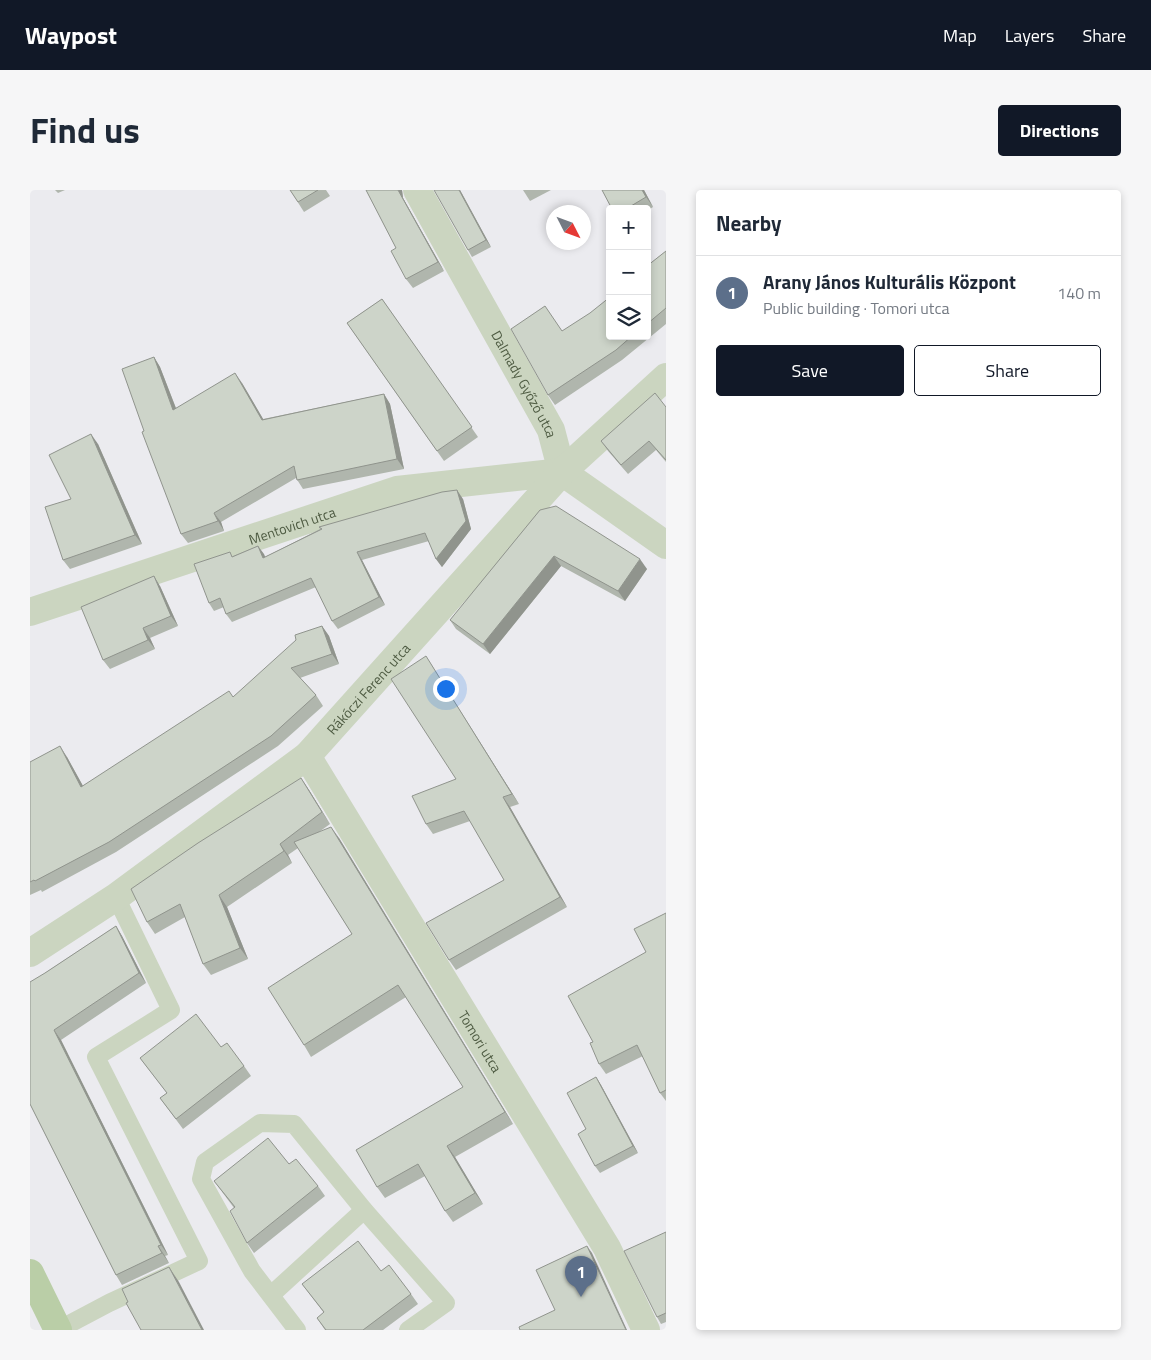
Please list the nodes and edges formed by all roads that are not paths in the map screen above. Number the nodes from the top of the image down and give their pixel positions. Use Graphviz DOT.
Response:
graph roads {
  1 [pos="417,190"];
  2 [pos="666,377"];
  3 [pos="562,472"];
  4 [pos="666,545"];
  5 [pos="30,612"];
  6 [pos="307,756"];
  7 [pos="116,896"];
  8 [pos="30,953"];
  9 [pos="364,1210"];
  10 [pos="30,1273"];
  11 [pos="271,1295"];
  12 [pos="58,1330"];
  13 [pos="297,1330"];
  14 [pos="408,1330"];
  15 [pos="646,1330"];
  1 -- 3 [label="street, Dalmady Győző utca"];
  2 -- 3 [label="street, Rákóczi Ferenc utca"];
  3 -- 4 [label="street"];
  3 -- 5 [label="street, Mentovich utca"];
  3 -- 6 [label="street, Rákóczi Ferenc utca"];
  6 -- 7 [label="street, Rákóczi Ferenc utca"];
  6 -- 15 [label="street, Tomori utca"];
  7 -- 8 [label="street, Rákóczi Ferenc utca"];
  7 -- 12 [label="lane"];
  9 -- 11 [label="lane"];
  9 -- 11 [label="lane"];
  9 -- 14 [label="lane"];
  10 -- 12 [label="main road"];
  11 -- 13 [label="lane"];
}
